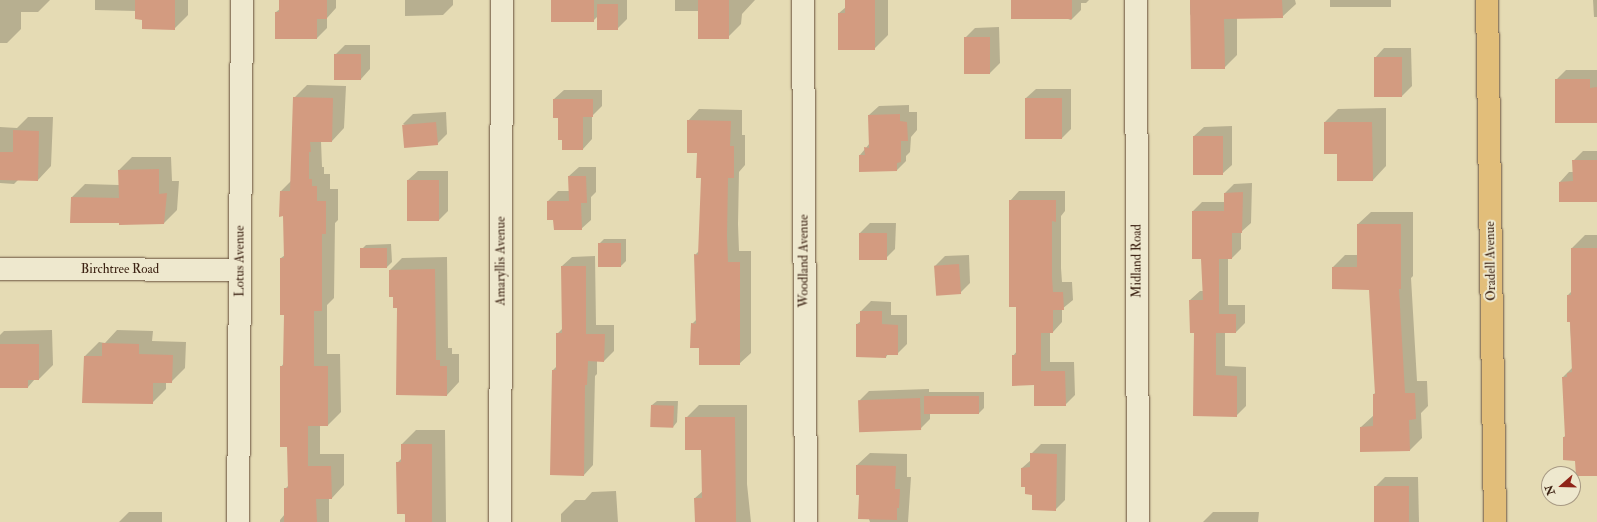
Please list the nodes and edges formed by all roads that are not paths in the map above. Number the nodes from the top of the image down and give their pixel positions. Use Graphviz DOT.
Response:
graph roads {
  1 [pos="242,0"];
  2 [pos="502,0"];
  3 [pos="803,0"];
  4 [pos="1136,0"];
  5 [pos="1487,0"];
  6 [pos="0,269"];
  7 [pos="240,270"];
  8 [pos="238,522"];
  9 [pos="500,522"];
  10 [pos="806,522"];
  11 [pos="1138,522"];
  12 [pos="1495,522"];
  1 -- 7 [label="street, Lotus Avenue"];
  2 -- 9 [label="street, Amaryllis Avenue"];
  3 -- 10 [label="street, Woodland Avenue"];
  4 -- 11 [label="street, Midland Road"];
  5 -- 12 [label="main road, Oradell Avenue"];
  6 -- 7 [label="street, Birchtree Road"];
  7 -- 8 [label="street, Lotus Avenue"];
}
